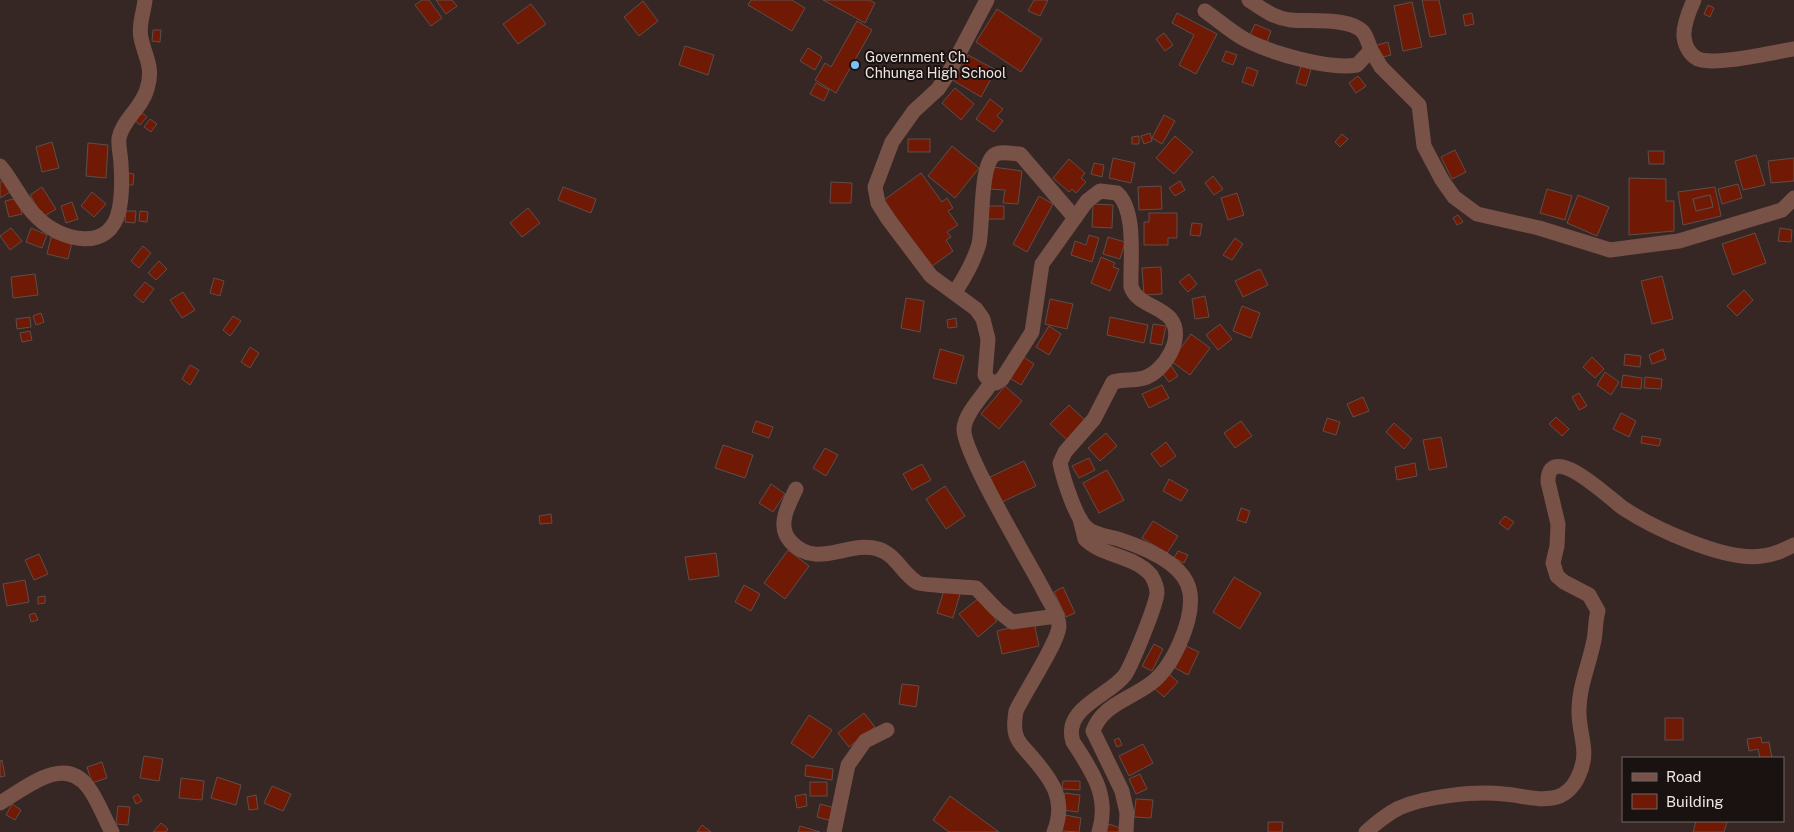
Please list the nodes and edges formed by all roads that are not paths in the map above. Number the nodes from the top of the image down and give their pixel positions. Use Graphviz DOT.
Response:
graph roads {
  1 [pos="145,0"];
  2 [pos="987,0"];
  3 [pos="1249,0"];
  4 [pos="1694,0"];
  5 [pos="1205,11"];
  6 [pos="1794,49"];
  7 [pos="1371,50"];
  8 [pos="0,166"];
  9 [pos="1794,198"];
  10 [pos="1075,218"];
  11 [pos="955,292"];
  12 [pos="991,383"];
  13 [pos="796,489"];
  14 [pos="1079,515"];
  15 [pos="1794,545"];
  16 [pos="1057,616"];
  17 [pos="886,730"];
  18 [pos="0,803"];
  19 [pos="112,832"];
  20 [pos="834,832"];
  21 [pos="1054,832"];
  22 [pos="1099,832"];
  23 [pos="1126,832"];
  24 [pos="1366,832"];
  1 -- 8 [label="street"];
  2 -- 11 [label="street"];
  3 -- 7 [label="street"];
  4 -- 6 [label="street"];
  5 -- 7 [label="street"];
  7 -- 9 [label="street"];
  10 -- 11 [label="street"];
  10 -- 12 [label="street"];
  10 -- 14 [label="street"];
  11 -- 12 [label="street"];
  12 -- 16 [label="street"];
  13 -- 16 [label="street"];
  14 -- 22 [label="street"];
  14 -- 23 [label="street"];
  15 -- 24 [label="street"];
  16 -- 21 [label="street"];
  17 -- 20 [label="street"];
  18 -- 19 [label="street"];
}
